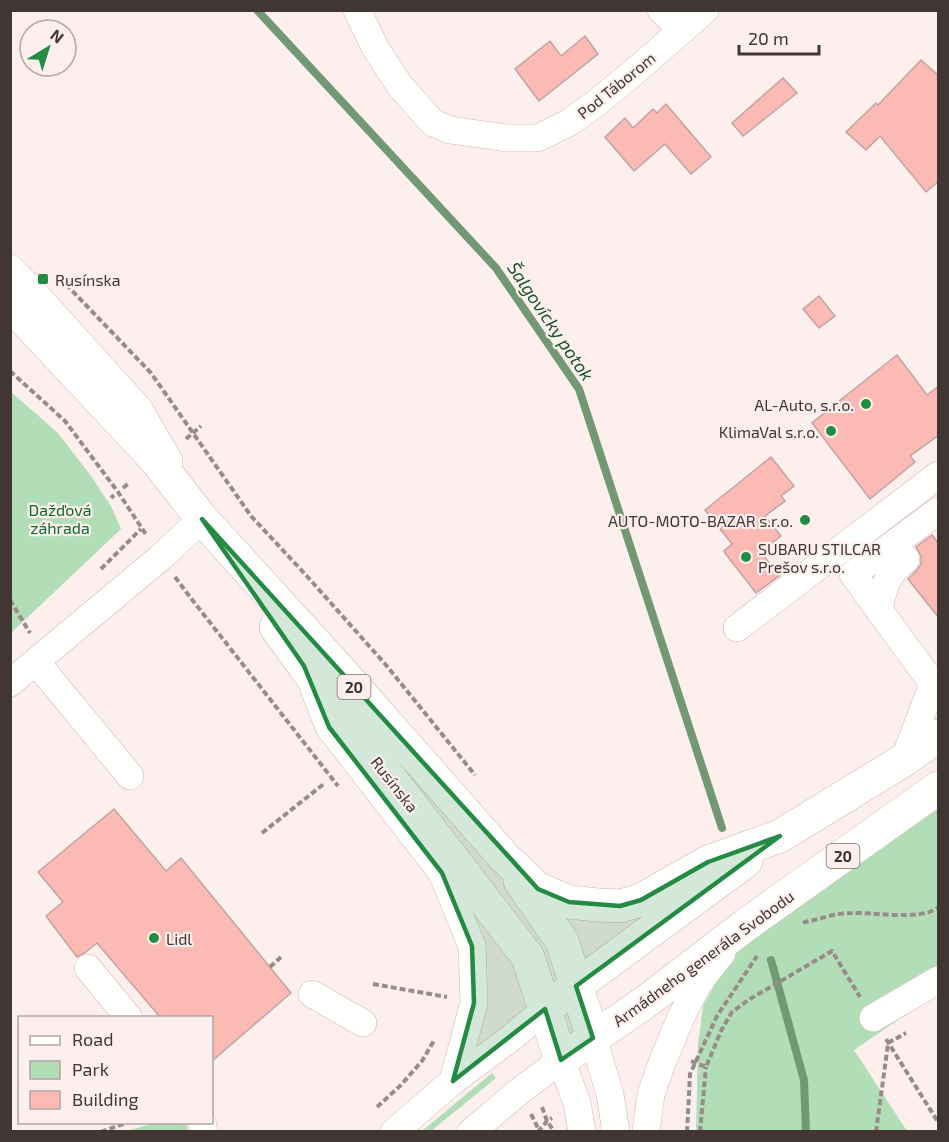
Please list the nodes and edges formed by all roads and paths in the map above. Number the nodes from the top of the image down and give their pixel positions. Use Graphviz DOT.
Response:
graph roads {
  1 [pos="357,10"];
  2 [pos="661,10"];
  3 [pos="705,10"];
  4 [pos="682,30"];
  5 [pos="10,268"];
  6 [pos="59,277"];
  7 [pos="10,304"];
  8 [pos="10,371"];
  9 [pos="201,426"];
  10 [pos="191,435"];
  11 [pos="939,475"];
  12 [pos="129,483"];
  13 [pos="123,488"];
  14 [pos="202,519"];
  15 [pos="937,522"];
  16 [pos="158,547"];
  17 [pos="906,559"];
  18 [pos="184,589"];
  19 [pos="10,600"];
  20 [pos="879,611"];
  21 [pos="737,628"];
  22 [pos="35,650"];
  23 [pos="304,666"];
  24 [pos="936,681"];
  25 [pos="10,683"];
  26 [pos="939,736"];
  27 [pos="904,759"];
  28 [pos="130,776"];
  29 [pos="325,783"];
  30 [pos="482,783"];
  31 [pos="338,786"];
  32 [pos="939,788"];
  33 [pos="262,833"];
  34 [pos="780,836"];
  35 [pos="504,857"];
  36 [pos="939,908"];
  37 [pos="747,924"];
  38 [pos="795,928"];
  39 [pos="766,949"];
  40 [pos="281,957"];
  41 [pos="270,967"];
  42 [pos="88,968"];
  43 [pos="939,980"];
  44 [pos="373,984"];
  45 [pos="576,986"];
  46 [pos="312,994"];
  47 [pos="448,997"];
  48 [pos="545,1009"];
  49 [pos="128,1016"];
  50 [pos="873,1018"];
  51 [pos="363,1023"];
  52 [pos="440,1029"];
  53 [pos="593,1038"];
  54 [pos="888,1043"];
  55 [pos="561,1060"];
  56 [pos="695,1062"];
  57 [pos="706,1067"];
  58 [pos="453,1081"];
  59 [pos="377,1107"];
  60 [pos="939,1122"];
  61 [pos="123,1124"];
  62 [pos="102,1131"];
  63 [pos="394,1131"];
  64 [pos="471,1131"];
  65 [pos="582,1131"];
  66 [pos="616,1131"];
  67 [pos="646,1131"];
  68 [pos="687,1131"];
  69 [pos="700,1131"];
  70 [pos="876,1131"];
  1 -- 4 [label="street, Pod Táborom"];
  2 -- 4 [label="street"];
  3 -- 4 [label="street, Pod Táborom"];
  5 -- 14 [label="street"];
  6 -- 10 [label="path"];
  7 -- 14 [label="main road, Rusínska / 20"];
  8 -- 16 [label="path"];
  9 -- 10 [label="path"];
  10 -- 30 [label="path"];
  11 -- 21 [label="street"];
  12 -- 13 [label="path"];
  14 -- 16 [label="street"];
  14 -- 23 [label="main road, Rusínska / 20"];
  14 -- 35 [label="main road, Rusínska / 20"];
  15 -- 20 [label="street"];
  16 -- 22 [label="street"];
  17 -- 20 [label="street"];
  18 -- 31 [label="path"];
  19 -- 22 [label="path"];
  20 -- 24 [label="street"];
  22 -- 25 [label="street"];
  22 -- 28 [label="street"];
  23 -- 48 [label="main road, Rusínska / 20"];
  23 -- 58 [label="street"];
  24 -- 27 [label="street"];
  26 -- 27 [label="main road, 20"];
  27 -- 34 [label="main road, 20"];
  29 -- 33 [label="path"];
  32 -- 37 [label="main road, Armádneho generála Svobodu / 20"];
  34 -- 35 [label="main road, 20"];
  34 -- 45 [label="main road"];
  35 -- 45 [label="main road"];
  36 -- 38 [label="path"];
  37 -- 53 [label="main road, Armádneho generála Svobodu / 20"];
  37 -- 67 [label="street"];
  39 -- 56 [label="path"];
  40 -- 41 [label="path"];
  42 -- 49 [label="street"];
  43 -- 50 [label="street"];
  44 -- 47 [label="path"];
  45 -- 48 [label="main road"];
  45 -- 53 [label="main road"];
  46 -- 51 [label="street"];
  48 -- 55 [label="main road, Rusínska / 20"];
  48 -- 58 [label="street"];
  50 -- 54 [label="path"];
  50 -- 57 [label="path"];
  52 -- 59 [label="path"];
  53 -- 55 [label="main road, Armádneho generála Svobodu / 20"];
  53 -- 66 [label="street"];
  54 -- 60 [label="path"];
  54 -- 70 [label="path"];
  55 -- 64 [label="street, Armádneho generála Svobodu"];
  55 -- 65 [label="street"];
  56 -- 57 [label="path"];
  56 -- 68 [label="path"];
  57 -- 69 [label="path"];
  58 -- 63 [label="street"];
  61 -- 62 [label="path"];
}
